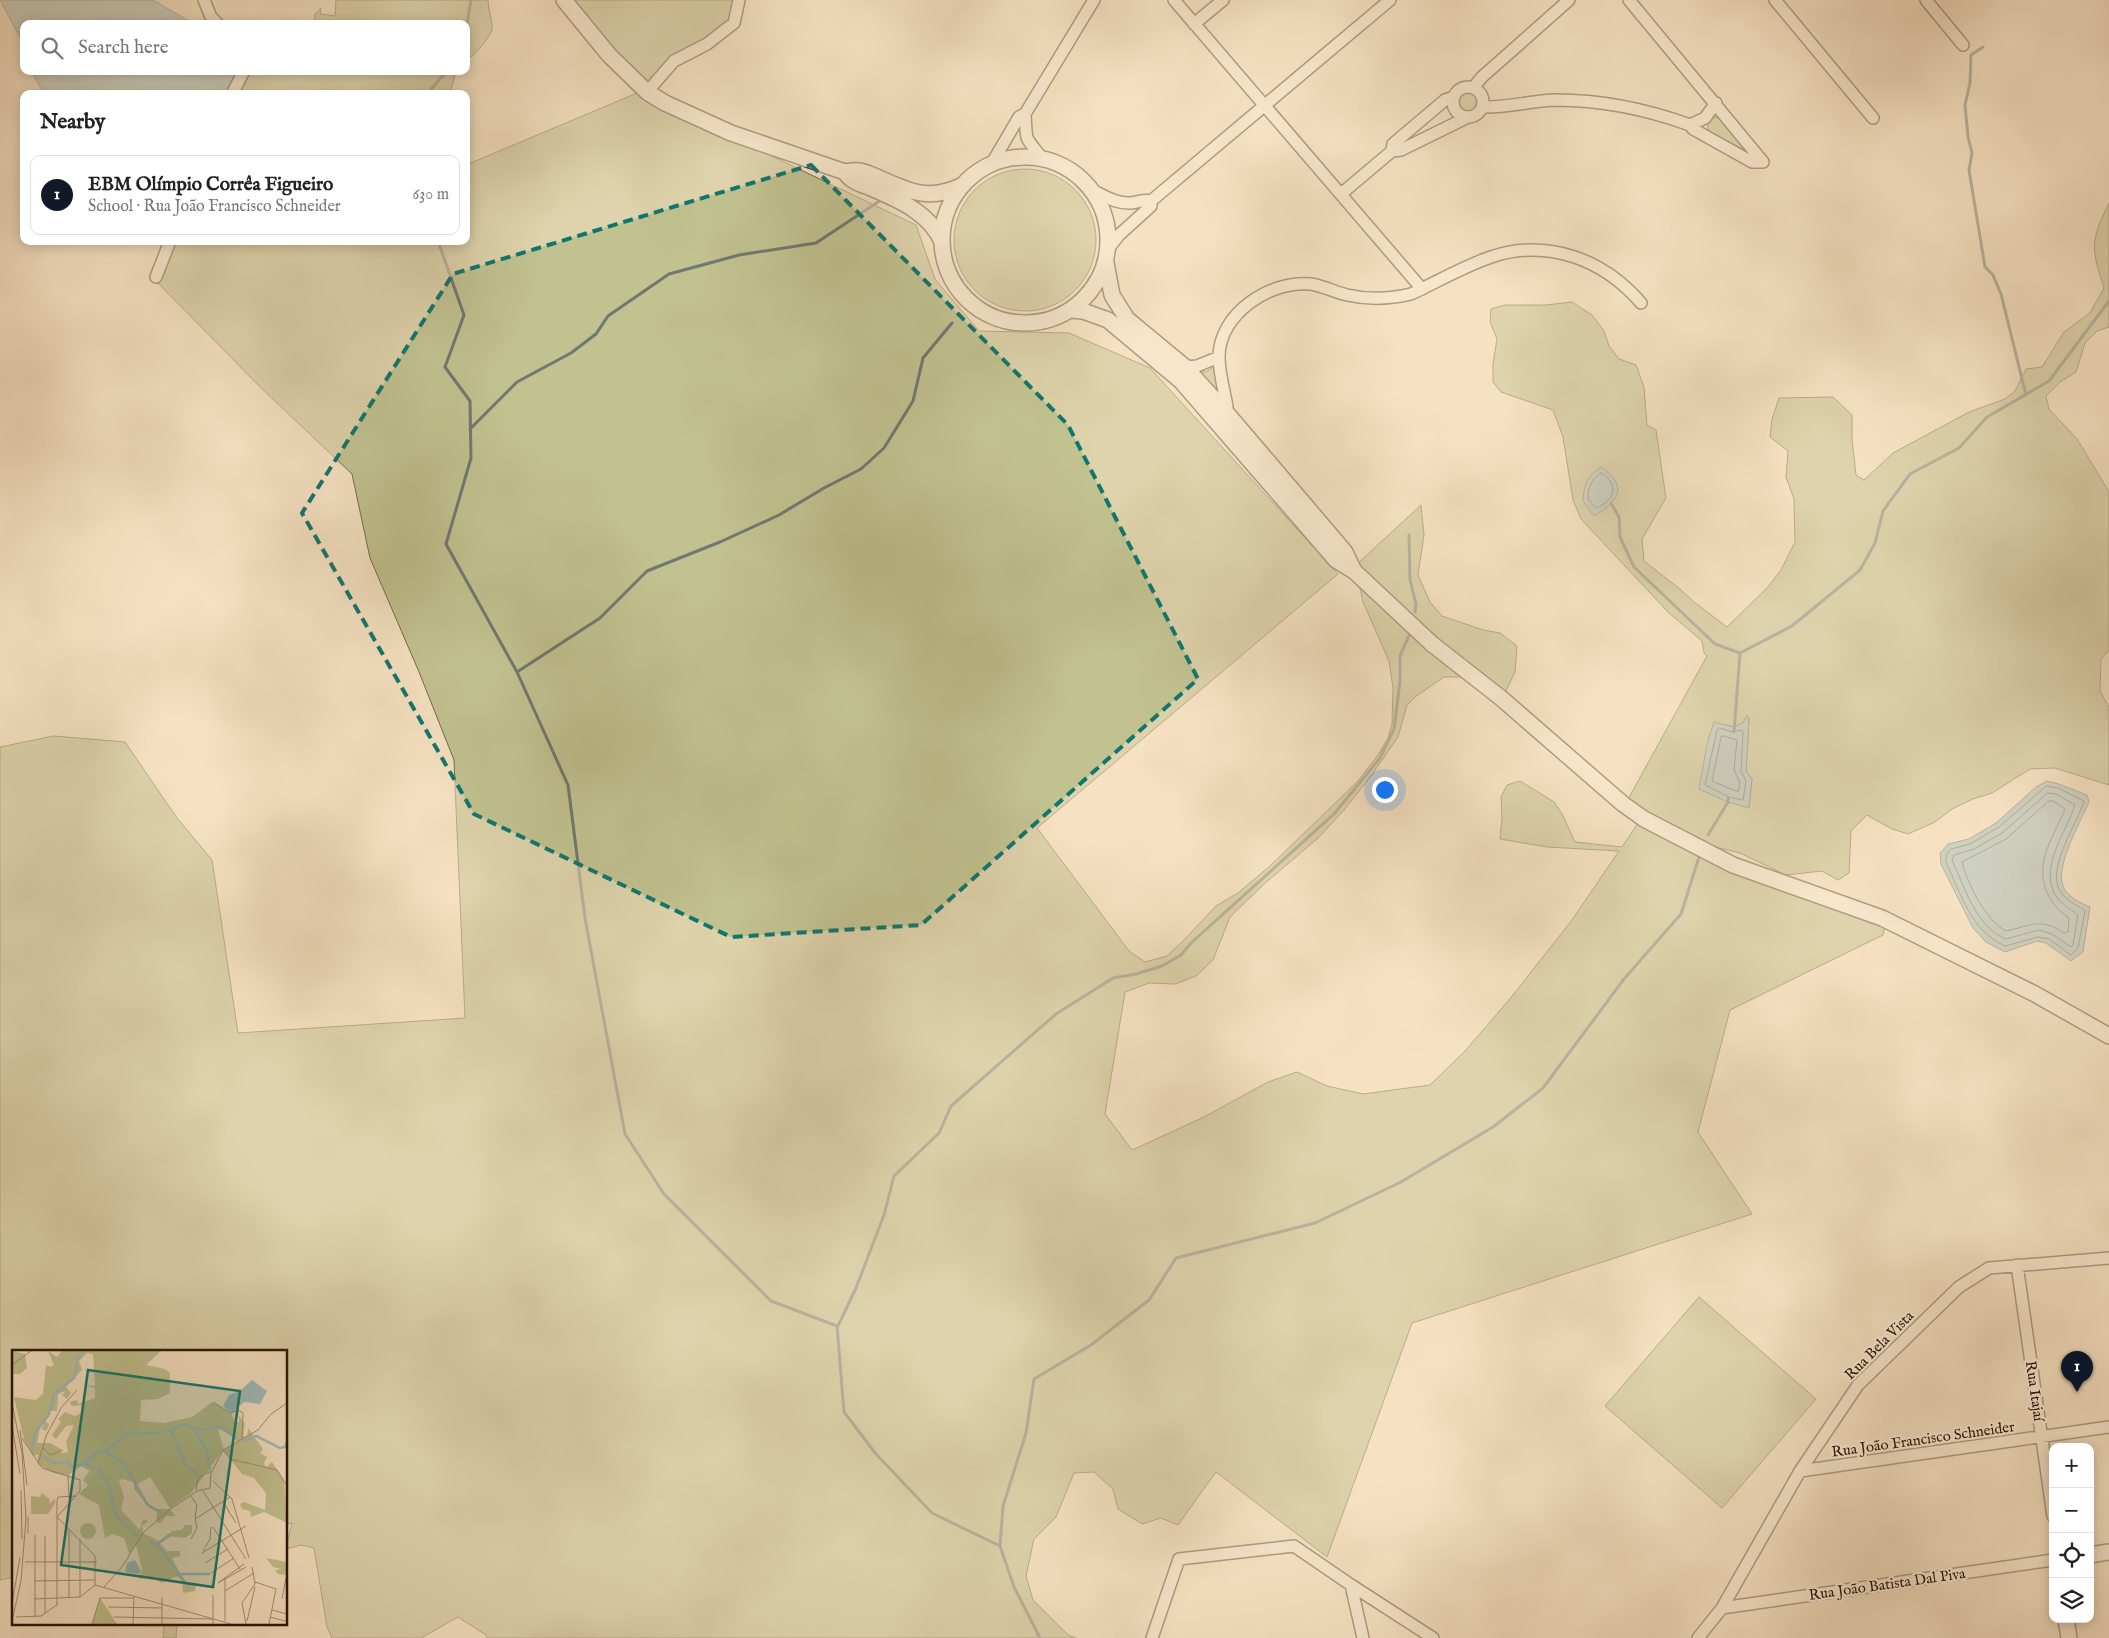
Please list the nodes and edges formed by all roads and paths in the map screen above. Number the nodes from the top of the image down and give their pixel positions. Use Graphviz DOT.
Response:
graph roads {
  1 [pos="204,0"];
  2 [pos="564,0"];
  3 [pos="739,0"];
  4 [pos="1094,0"];
  5 [pos="1174,0"];
  6 [pos="1223,0"];
  7 [pos="1390,0"];
  8 [pos="1569,0"];
  9 [pos="1629,0"];
  10 [pos="1775,0"];
  11 [pos="1926,0"];
  12 [pos="214,20"];
  13 [pos="1194,24"];
  14 [pos="1963,45"];
  15 [pos="242,75"];
  16 [pos="1473,88"];
  17 [pos="234,90"];
  18 [pos="647,92"];
  19 [pos="1454,97"];
  20 [pos="1716,102"];
  21 [pos="1265,105"];
  22 [pos="1482,107"];
  23 [pos="1025,114"];
  24 [pos="1468,117"];
  25 [pos="1873,118"];
  26 [pos="1690,125"];
  27 [pos="1392,151"];
  28 [pos="1041,157"];
  29 [pos="992,163"];
  30 [pos="845,172"];
  31 [pos="962,185"];
  32 [pos="1092,190"];
  33 [pos="1341,194"];
  34 [pos="1151,201"];
  35 [pos="942,243"];
  36 [pos="168,245"];
  37 [pos="1107,255"];
  38 [pos="156,277"];
  39 [pos="1422,289"];
  40 [pos="1641,303"];
  41 [pos="1070,310"];
  42 [pos="1219,357"];
  43 [pos="1185,367"];
  44 [pos="1225,411"];
  45 [pos="1354,571"];
  46 [pos="2109,1036"];
  47 [pos="2109,1258"];
  48 [pos="2017,1265"];
  49 [pos="2109,1427"];
  50 [pos="2042,1438"];
  51 [pos="1800,1471"];
  52 [pos="2049,1488"];
  53 [pos="2109,1552"];
  54 [pos="2094,1554"];
  55 [pos="2049,1561"];
  56 [pos="1351,1586"];
  57 [pos="1722,1608"];
  58 [pos="2067,1623"];
  59 [pos="1152,1638"];
  60 [pos="1363,1638"];
  61 [pos="1433,1638"];
  62 [pos="1698,1638"];
  63 [pos="2069,1638"];
  1 -- 12 [label="street"];
  2 -- 18 [label="street"];
  3 -- 18 [label="street"];
  4 -- 23 [label="street"];
  5 -- 13 [label="street"];
  6 -- 13 [label="street"];
  7 -- 21 [label="street"];
  8 -- 16 [label="street"];
  9 -- 20 [label="street"];
  10 -- 25 [label="street"];
  11 -- 14 [label="street"];
  13 -- 21 [label="street"];
  15 -- 17 [label="street"];
  16 -- 19 [label="street"];
  16 -- 22 [label="street"];
  18 -- 30 [label="street"];
  19 -- 24 [label="street"];
  19 -- 27 [label="street"];
  20 -- 26 [label="street"];
  20 -- 26 [label="street"];
  21 -- 33 [label="street"];
  21 -- 34 [label="street"];
  22 -- 24 [label="street"];
  22 -- 26 [label="street"];
  23 -- 28 [label="street"];
  23 -- 29 [label="street"];
  24 -- 27 [label="street"];
  27 -- 33 [label="street"];
  28 -- 29 [label="street"];
  28 -- 32 [label="street"];
  29 -- 31 [label="street"];
  30 -- 31 [label="street"];
  30 -- 35 [label="street"];
  31 -- 35 [label="street"];
  32 -- 34 [label="street"];
  32 -- 37 [label="street"];
  33 -- 39 [label="street"];
  34 -- 37 [label="street"];
  35 -- 41 [label="street"];
  36 -- 38 [label="street"];
  37 -- 41 [label="street"];
  37 -- 43 [label="street"];
  39 -- 40 [label="street"];
  39 -- 42 [label="street"];
  41 -- 45 [label="street"];
  42 -- 43 [label="street"];
  42 -- 44 [label="street"];
  43 -- 44 [label="street"];
  44 -- 45 [label="street"];
  45 -- 46 [label="street"];
  47 -- 48 [label="street, Rua Bela Vista"];
  48 -- 50 [label="street, Rua Itajaí"];
  48 -- 51 [label="street, Rua Bela Vista"];
  49 -- 50 [label="street, Rua João Francisco Schneider"];
  50 -- 51 [label="street, Rua João Francisco Schneider"];
  50 -- 52 [label="street, Rua Itajaí"];
  51 -- 57 [label="street, Rua Bela Vista"];
  53 -- 54 [label="street"];
  55 -- 57 [label="street, Rua João Batista Dal Piva"];
  56 -- 59 [label="street"];
  56 -- 60 [label="street"];
  56 -- 61 [label="street"];
  57 -- 62 [label="street, Rua Bela Vista"];
  58 -- 63 [label="street"];
}
